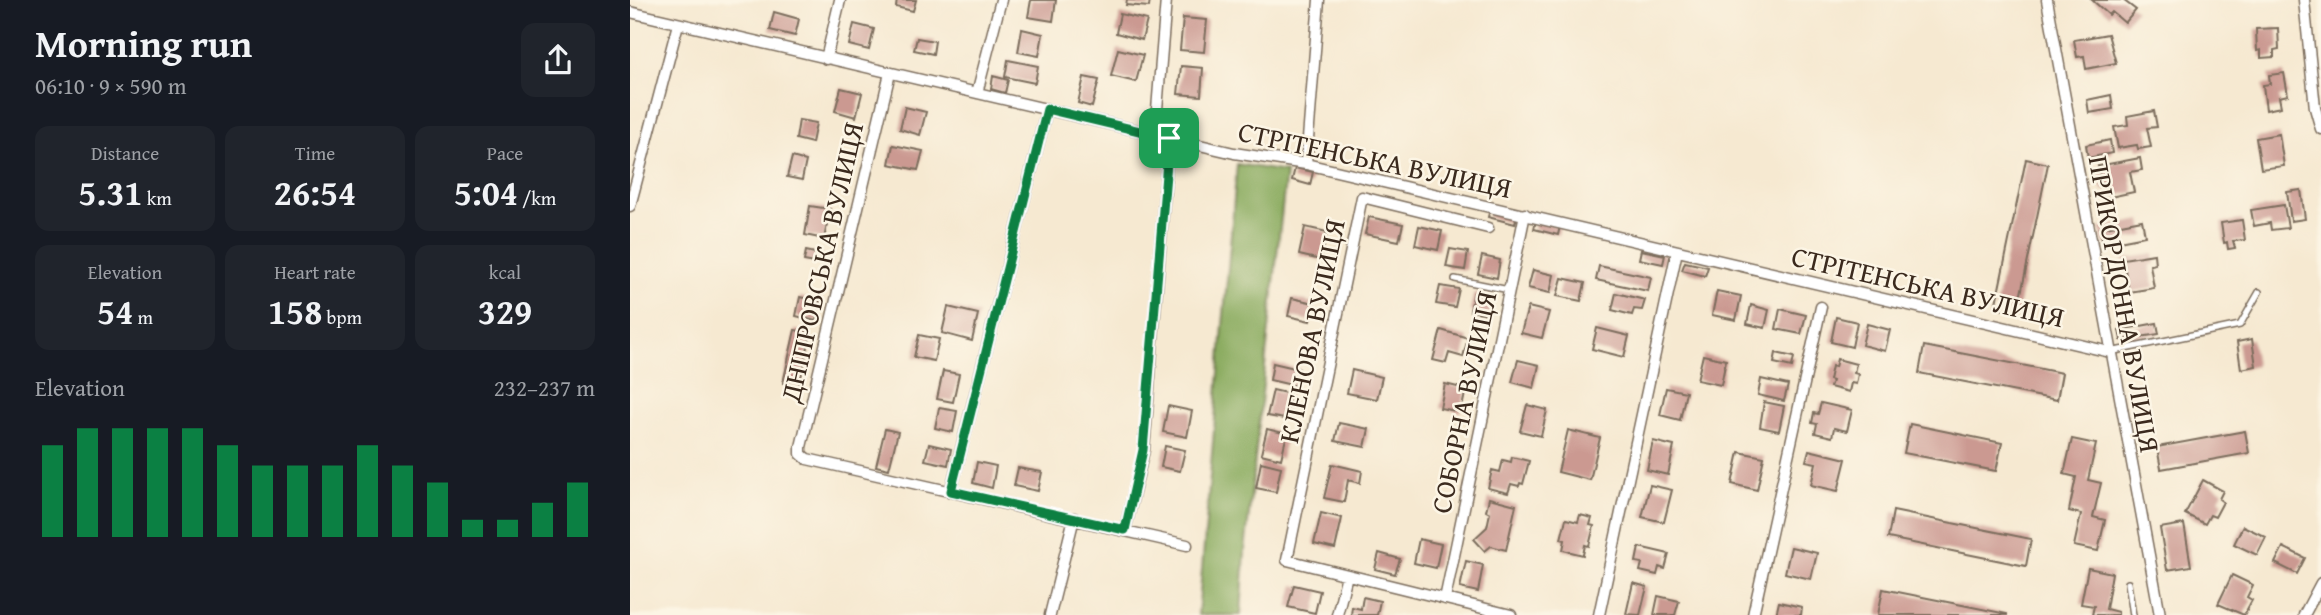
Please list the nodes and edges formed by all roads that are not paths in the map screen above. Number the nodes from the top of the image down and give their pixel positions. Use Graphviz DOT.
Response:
graph roads {
  1 [pos="840,0"];
  2 [pos="1001,0"];
  3 [pos="1166,0"];
  4 [pos="1319,0"];
  5 [pos="2047,0"];
  6 [pos="2304,0"];
  7 [pos="630,12"];
  8 [pos="678,24"];
  9 [pos="827,58"];
  10 [pos="890,73"];
  11 [pos="977,93"];
  12 [pos="1047,109"];
  13 [pos="2321,129"];
  14 [pos="1155,134"];
  15 [pos="1169,138"];
  16 [pos="1306,164"];
  17 [pos="630,206"];
  18 [pos="1525,214"];
  19 [pos="1488,228"];
  20 [pos="1678,251"];
  21 [pos="1455,279"];
  22 [pos="1509,290"];
  23 [pos="2259,292"];
  24 [pos="1821,307"];
  25 [pos="2110,352"];
  26 [pos="951,491"];
  27 [pos="1074,519"];
  28 [pos="1125,530"];
  29 [pos="1187,545"];
  30 [pos="1347,575"];
  31 [pos="2128,583"];
  32 [pos="2321,583"];
  33 [pos="1445,599"];
  34 [pos="1485,612"];
  35 [pos="1050,615"];
  36 [pos="1337,615"];
  37 [pos="1511,615"];
  38 [pos="1599,615"];
  39 [pos="1753,615"];
  40 [pos="2133,615"];
  41 [pos="2160,615"];
  42 [pos="2304,615"];
  1 -- 9 [label="street"];
  2 -- 11 [label="street"];
  3 -- 14 [label="street"];
  4 -- 16 [label="street"];
  5 -- 25 [label="street, ПРИКОРДОННА ВУЛИЦЯ"];
  6 -- 13 [label="street"];
  7 -- 8 [label="street, СТРІТЕНСЬКА ВУЛИЦЯ"];
  8 -- 9 [label="street, СТРІТЕНСЬКА ВУЛИЦЯ"];
  8 -- 17 [label="street"];
  9 -- 10 [label="street, СТРІТЕНСЬКА ВУЛИЦЯ"];
  10 -- 11 [label="street, СТРІТЕНСЬКА ВУЛИЦЯ"];
  10 -- 26 [label="street, ДНІПРОВСЬКА ВУЛИЦЯ"];
  11 -- 12 [label="street, СТРІТЕНСЬКА ВУЛИЦЯ"];
  12 -- 14 [label="street, СТРІТЕНСЬКА ВУЛИЦЯ"];
  12 -- 26 [label="street"];
  14 -- 15 [label="street, СТРІТЕНСЬКА ВУЛИЦЯ"];
  15 -- 16 [label="street, СТРІТЕНСЬКА ВУЛИЦЯ"];
  15 -- 28 [label="street"];
  16 -- 18 [label="street, СТРІТЕНСЬКА ВУЛИЦЯ"];
  18 -- 20 [label="street, СТРІТЕНСЬКА ВУЛИЦЯ"];
  18 -- 22 [label="street, СОБОРНА ВУЛИЦЯ"];
  19 -- 30 [label="street, КЛЕНОВА ВУЛИЦЯ"];
  20 -- 25 [label="street, СТРІТЕНСЬКА ВУЛИЦЯ"];
  20 -- 38 [label="street"];
  21 -- 22 [label="lane"];
  22 -- 33 [label="street, СОБОРНА ВУЛИЦЯ"];
  23 -- 25 [label="lane"];
  24 -- 39 [label="street"];
  25 -- 41 [label="street, ПРИКОРДОННА ВУЛИЦЯ"];
  26 -- 27 [label="street"];
  27 -- 28 [label="street"];
  27 -- 35 [label="street"];
  28 -- 29 [label="street"];
  30 -- 33 [label="street"];
  30 -- 36 [label="street"];
  31 -- 40 [label="lane"];
  32 -- 42 [label="street"];
  33 -- 34 [label="street"];
  34 -- 37 [label="street"];
}
